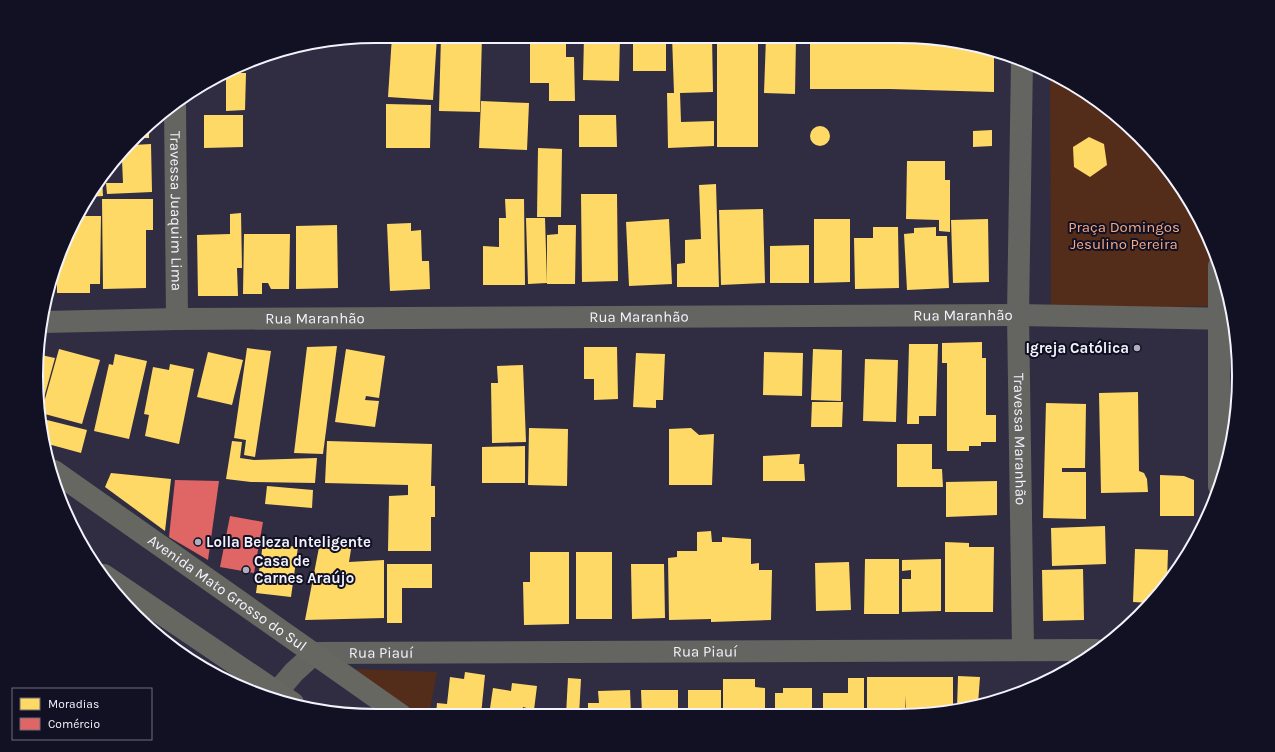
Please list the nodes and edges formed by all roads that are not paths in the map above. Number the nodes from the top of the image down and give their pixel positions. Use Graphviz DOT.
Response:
graph roads {
  1 [pos="1022,67"];
  2 [pos="175,111"];
  3 [pos="1224,301"];
  4 [pos="1018,314"];
  5 [pos="177,319"];
  6 [pos="1226,319"];
  7 [pos="48,322"];
  8 [pos="1220,465"];
  9 [pos="58,475"];
  10 [pos="113,581"];
  11 [pos="1024,649"];
  12 [pos="1088,650"];
  13 [pos="315,653"];
  14 [pos="271,692"];
  15 [pos="282,695"];
  16 [pos="393,709"];
  1 -- 4 [label="street, Travessa Maranhão"];
  2 -- 5 [label="street, Travessa Juaquim Lima"];
  3 -- 6 [label="street"];
  4 -- 5 [label="street, Rua Maranhão"];
  4 -- 6 [label="street, Rua Maranhão"];
  4 -- 11 [label="street, Travessa Maranhão"];
  5 -- 7 [label="street, Rua Maranhão"];
  6 -- 8 [label="street"];
  9 -- 13 [label="main road, Avenida Mato Grosso do Sul"];
  10 -- 14 [label="main road"];
  11 -- 12 [label="street, Rua Piauí"];
  11 -- 13 [label="street, Rua Piauí"];
  13 -- 15 [label="street"];
  13 -- 16 [label="main road, Avenida Mato Grosso do Sul"];
}
